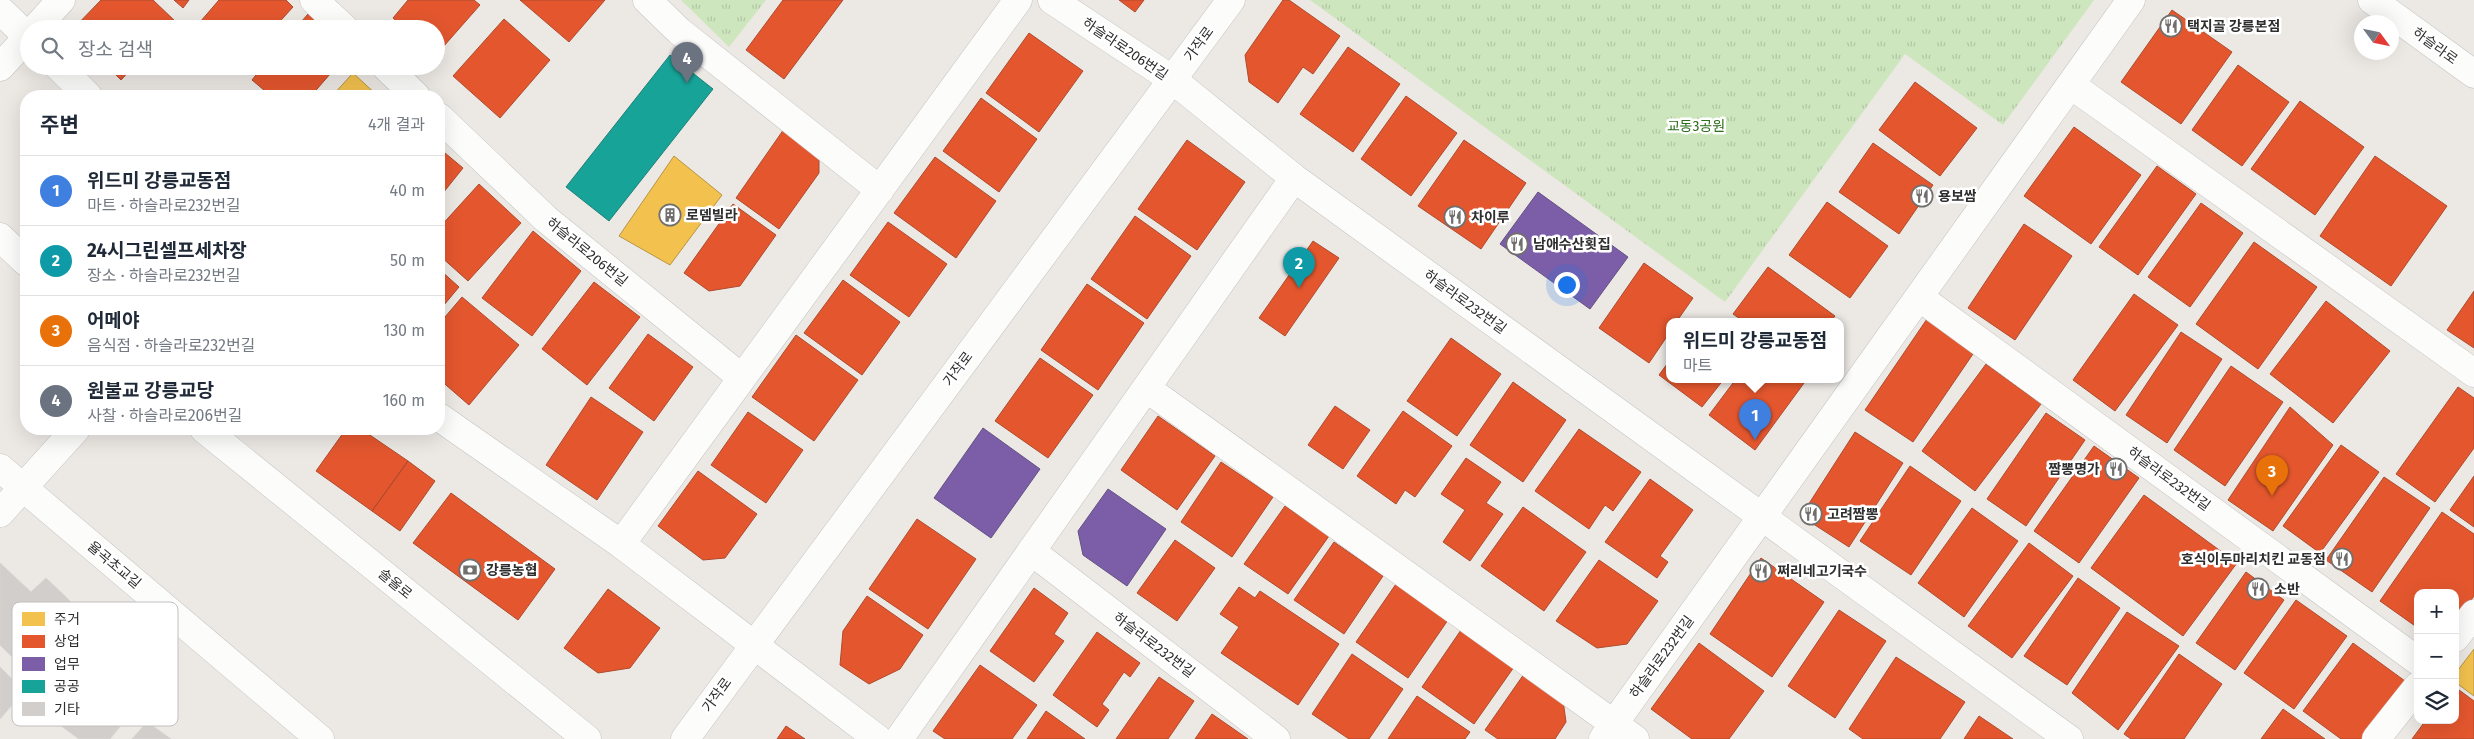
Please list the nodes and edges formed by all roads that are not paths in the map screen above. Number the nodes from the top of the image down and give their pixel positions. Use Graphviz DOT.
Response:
graph roads {
  1 [pos="61,0"];
  2 [pos="314,0"];
  3 [pos="647,0"];
  4 [pos="1018,0"];
  5 [pos="1052,0"];
  6 [pos="1231,0"];
  7 [pos="2131,0"];
  8 [pos="2372,0"];
  9 [pos="0,10"];
  10 [pos="43,20"];
  11 [pos="335,20"];
  12 [pos="20,27"];
  13 [pos="20,46"];
  14 [pos="0,67"];
  15 [pos="2474,74"];
  16 [pos="67,75"];
  17 [pos="394,75"];
  18 [pos="1173,80"];
  19 [pos="2071,85"];
  20 [pos="82,90"];
  21 [pos="410,90"];
  22 [pos="445,123"];
  23 [pos="1294,178"];
  24 [pos="880,190"];
  25 [pos="0,237"];
  26 [pos="20,256"];
  27 [pos="1919,297"];
  28 [pos="2474,373"];
  29 [pos="742,378"];
  30 [pos="1146,388"];
  31 [pos="445,421"];
  32 [pos="71,435"];
  33 [pos="211,435"];
  34 [pos="0,468"];
  35 [pos="23,488"];
  36 [pos="0,513"];
  37 [pos="1762,517"];
  38 [pos="621,544"];
  39 [pos="1031,551"];
  40 [pos="158,602"];
  41 [pos="2474,614"];
  42 [pos="178,619"];
  43 [pos="2458,634"];
  44 [pos="752,645"];
  45 [pos="2414,659"];
  46 [pos="2414,691"];
  47 [pos="1617,734"];
  48 [pos="320,739"];
  49 [pos="587,739"];
  50 [pos="685,739"];
  51 [pos="878,739"];
  52 [pos="899,739"];
  53 [pos="1276,739"];
  54 [pos="2070,739"];
  55 [pos="2376,739"];
  1 -- 10 [label="street"];
  2 -- 11 [label="street"];
  3 -- 24 [label="street"];
  4 -- 24 [label="street"];
  5 -- 18 [label="street, 하슬라로206번길"];
  6 -- 18 [label="street, 가작로"];
  7 -- 19 [label="street, 하슬라로232번길"];
  8 -- 15 [label="street, 하슬라로"];
  9 -- 12 [label="street"];
  13 -- 14 [label="street"];
  16 -- 20 [label="street"];
  17 -- 21 [label="street"];
  18 -- 23 [label="street, 하슬라로232번길"];
  18 -- 44 [label="street, 가작로"];
  19 -- 27 [label="street, 하슬라로232번길"];
  19 -- 28 [label="street"];
  22 -- 29 [label="street, 하슬라로206번길"];
  23 -- 30 [label="street"];
  23 -- 37 [label="street, 하슬라로232번길"];
  24 -- 29 [label="street"];
  25 -- 26 [label="street"];
  27 -- 37 [label="street, 하슬라로232번길"];
  27 -- 45 [label="street, 하슬라로232번길"];
  29 -- 38 [label="street"];
  30 -- 39 [label="street"];
  30 -- 47 [label="street, 하슬라로232번길"];
  31 -- 38 [label="street"];
  32 -- 35 [label="street"];
  33 -- 49 [label="street, 솔올로"];
  34 -- 35 [label="street, 율곡초교길"];
  35 -- 36 [label="street"];
  35 -- 40 [label="street, 율곡초교길"];
  37 -- 47 [label="street, 하슬라로232번길"];
  37 -- 54 [label="street, 하슬라로232번길"];
  38 -- 44 [label="street"];
  39 -- 52 [label="street"];
  39 -- 53 [label="street, 하슬라로232번길"];
  41 -- 43 [label="street"];
  42 -- 48 [label="street, 율곡초교길"];
  44 -- 50 [label="street, 가작로"];
  44 -- 51 [label="street"];
  46 -- 55 [label="street"];
}
